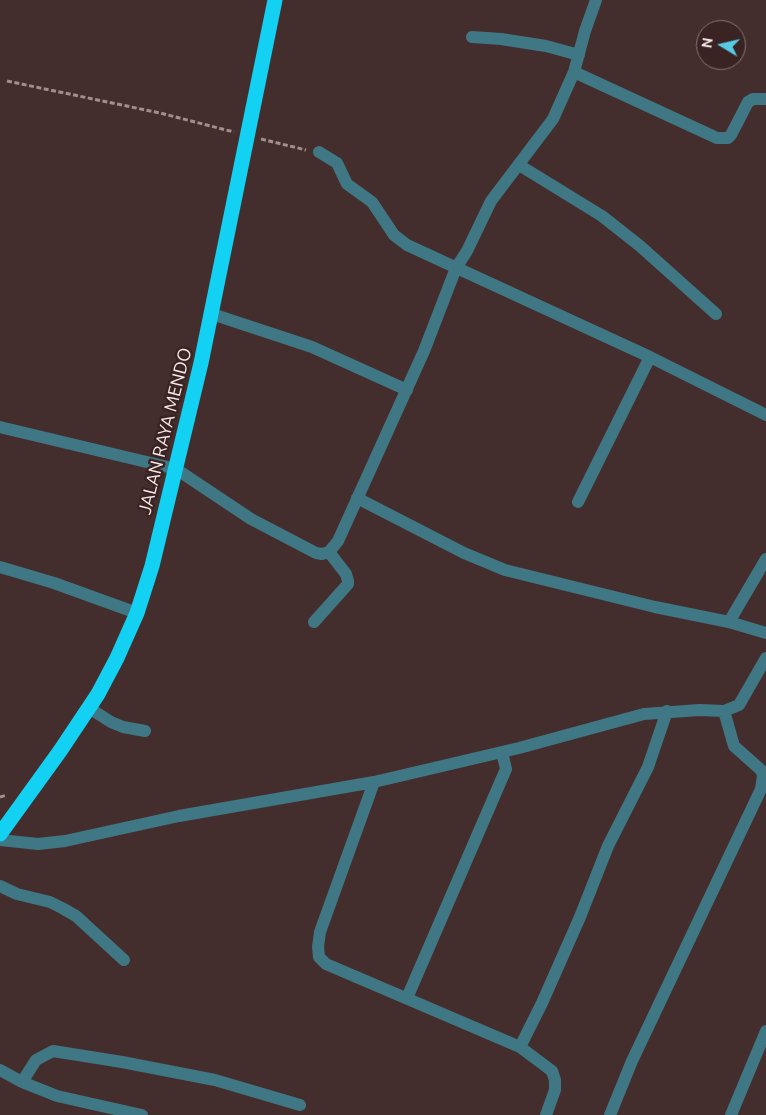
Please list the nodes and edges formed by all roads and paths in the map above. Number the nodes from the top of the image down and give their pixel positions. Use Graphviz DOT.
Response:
graph roads {
  1 [pos="275,0"];
  2 [pos="596,0"];
  3 [pos="472,37"];
  4 [pos="579,55"];
  5 [pos="574,72"];
  6 [pos="7,81"];
  7 [pos="766,98"];
  8 [pos="248,135"];
  9 [pos="319,152"];
  10 [pos="519,165"];
  11 [pos="456,268"];
  12 [pos="212,314"];
  13 [pos="716,314"];
  14 [pos="650,358"];
  15 [pos="407,390"];
  16 [pos="766,414"];
  17 [pos="0,427"];
  18 [pos="176,469"];
  19 [pos="358,498"];
  20 [pos="578,502"];
  21 [pos="329,552"];
  22 [pos="766,559"];
  23 [pos="0,567"];
  24 [pos="137,613"];
  25 [pos="314,622"];
  26 [pos="729,622"];
  27 [pos="766,633"];
  28 [pos="766,658"];
  29 [pos="89,708"];
  30 [pos="667,711"];
  31 [pos="724,711"];
  32 [pos="144,731"];
  33 [pos="502,752"];
  34 [pos="374,782"];
  35 [pos="764,790"];
  36 [pos="0,834"];
  37 [pos="0,840"];
  38 [pos="0,886"];
  39 [pos="124,960"];
  40 [pos="407,998"];
  41 [pos="766,1031"];
  42 [pos="520,1047"];
  43 [pos="0,1070"];
  44 [pos="22,1082"];
  45 [pos="300,1105"];
  46 [pos="142,1115"];
  47 [pos="546,1115"];
  48 [pos="610,1115"];
  49 [pos="731,1115"];
  1 -- 8 [label="highway, JALAN RAYA MENDO"];
  2 -- 4 [label="street"];
  3 -- 4 [label="street"];
  4 -- 5 [label="street"];
  5 -- 7 [label="street"];
  5 -- 10 [label="street"];
  6 -- 8 [label="path"];
  8 -- 9 [label="path"];
  8 -- 12 [label="highway, JALAN RAYA MENDO"];
  9 -- 11 [label="street"];
  10 -- 11 [label="street"];
  10 -- 13 [label="street"];
  11 -- 14 [label="street"];
  11 -- 15 [label="street"];
  12 -- 15 [label="street"];
  12 -- 18 [label="highway, JALAN RAYA MENDO"];
  14 -- 16 [label="street"];
  14 -- 20 [label="street"];
  15 -- 19 [label="street"];
  17 -- 18 [label="street"];
  18 -- 21 [label="street"];
  18 -- 24 [label="highway, JALAN RAYA MENDO"];
  19 -- 21 [label="street"];
  19 -- 26 [label="street"];
  21 -- 25 [label="street"];
  22 -- 26 [label="street"];
  23 -- 24 [label="street"];
  24 -- 29 [label="highway, JALAN RAYA MENDO"];
  26 -- 27 [label="street"];
  28 -- 31 [label="street"];
  29 -- 32 [label="street"];
  29 -- 36 [label="highway, JALAN RAYA MENDO"];
  30 -- 31 [label="street"];
  30 -- 33 [label="street"];
  30 -- 42 [label="street"];
  31 -- 35 [label="street"];
  33 -- 34 [label="street"];
  33 -- 40 [label="street"];
  34 -- 37 [label="street"];
  34 -- 40 [label="street"];
  35 -- 48 [label="street"];
  38 -- 39 [label="street"];
  40 -- 42 [label="street"];
  41 -- 49 [label="street"];
  42 -- 47 [label="street"];
  43 -- 44 [label="street"];
  44 -- 45 [label="street"];
  44 -- 46 [label="street"];
}
